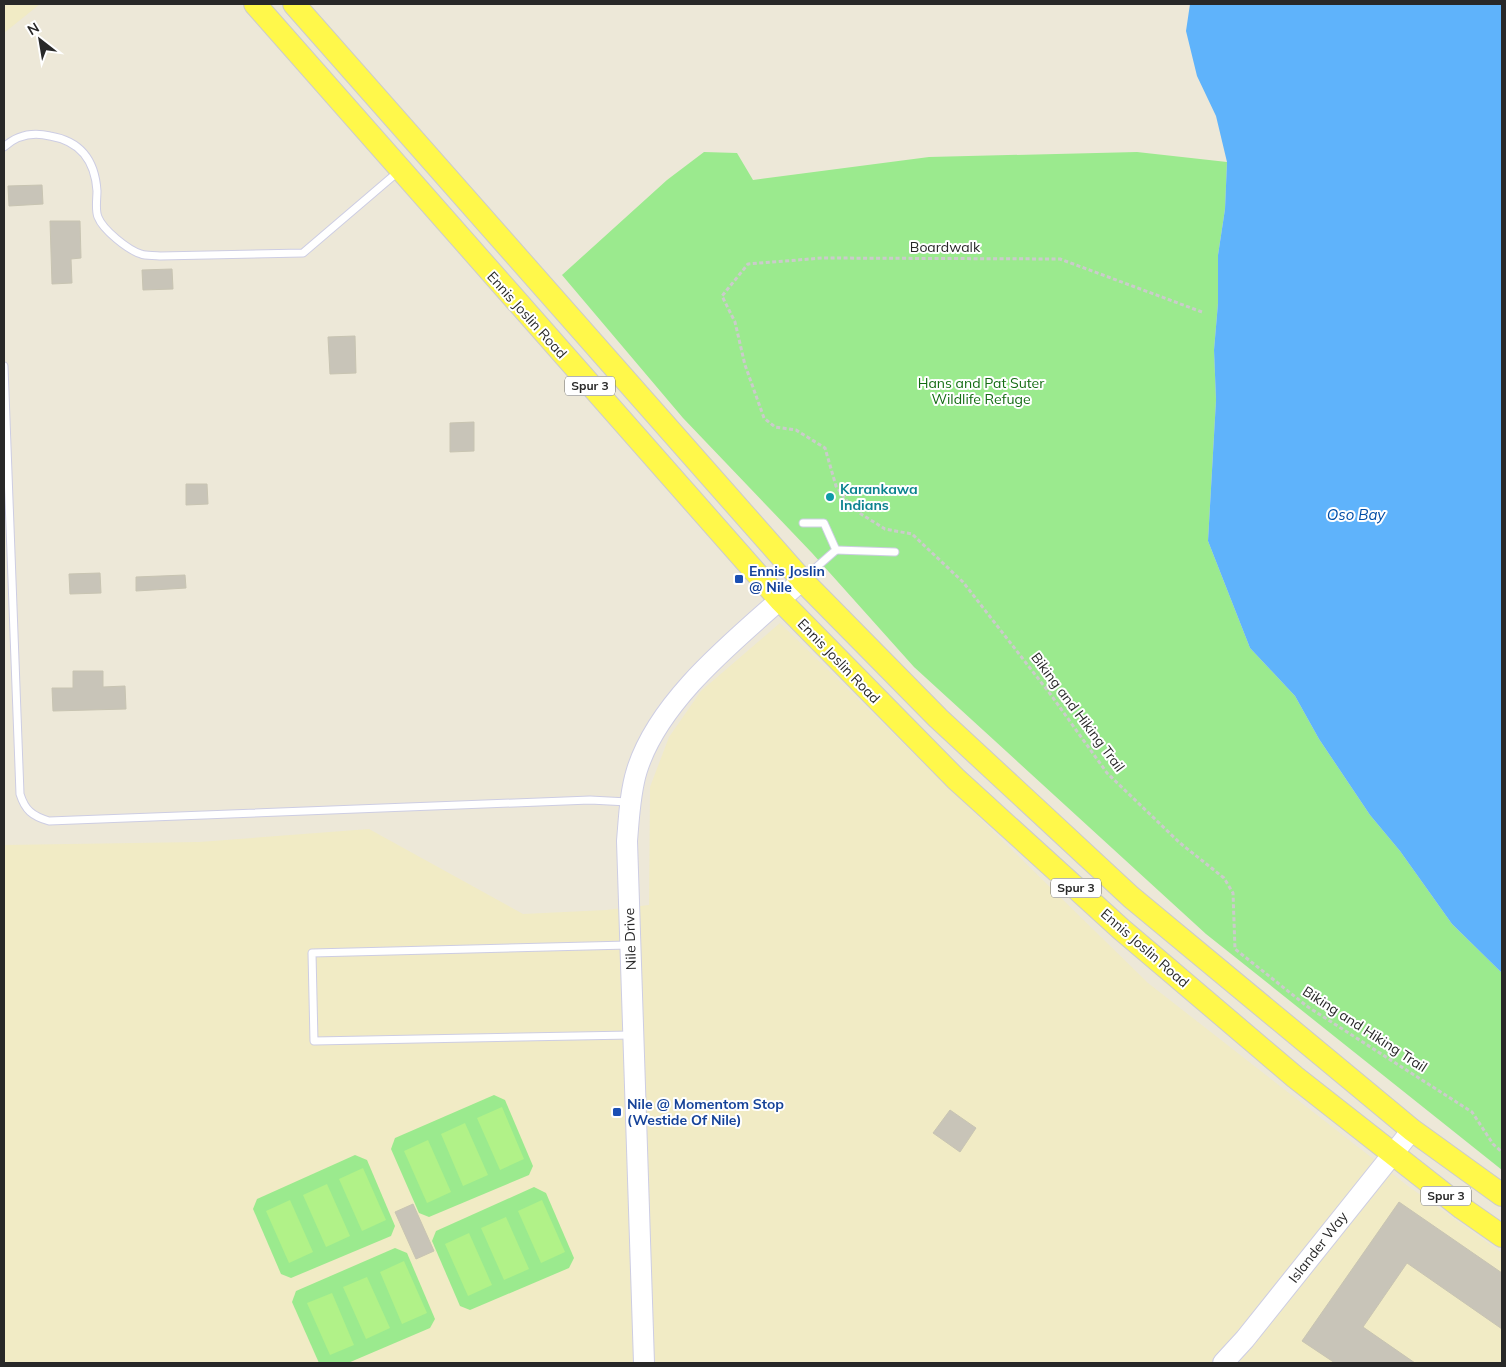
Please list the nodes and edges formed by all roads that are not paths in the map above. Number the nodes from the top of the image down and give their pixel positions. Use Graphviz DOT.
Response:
graph roads {
  1 [pos="255,4"];
  2 [pos="294,4"];
  3 [pos="4,147"];
  4 [pos="423,151"];
  5 [pos="400,170"];
  6 [pos="4,366"];
  7 [pos="804,523"];
  8 [pos="836,550"];
  9 [pos="894,552"];
  10 [pos="802,580"];
  11 [pos="780,600"];
  12 [pos="631,802"];
  13 [pos="630,945"];
  14 [pos="634,1035"];
  15 [pos="1412,1130"];
  16 [pos="1392,1154"];
  17 [pos="1502,1195"];
  18 [pos="1502,1236"];
  19 [pos="644,1363"];
  20 [pos="1223,1363"];
  1 -- 5 [label="main road, Ennis Joslin Road / Spur 3"];
  2 -- 4 [label="main road, Spur 3"];
  3 -- 5 [label="lane"];
  4 -- 5 [label="main road"];
  4 -- 10 [label="main road, Spur 3"];
  5 -- 11 [label="main road, Ennis Joslin Road / Spur 3"];
  6 -- 12 [label="lane"];
  7 -- 8 [label="lane"];
  8 -- 9 [label="lane"];
  8 -- 10 [label="lane"];
  10 -- 11 [label="main road, Nile Drive"];
  10 -- 15 [label="main road, Spur 3"];
  11 -- 12 [label="main road, Nile Drive"];
  11 -- 16 [label="main road, Ennis Joslin Road / Spur 3"];
  12 -- 13 [label="main road, Nile Drive"];
  13 -- 14 [label="main road, Nile Drive"];
  13 -- 14 [label="lane"];
  14 -- 19 [label="main road, Nile Drive"];
  15 -- 16 [label="main road, Islander Way"];
  15 -- 17 [label="main road, Spur 3"];
  16 -- 18 [label="main road, Ennis Joslin Road / Spur 3"];
  16 -- 20 [label="main road, Islander Way"];
}
